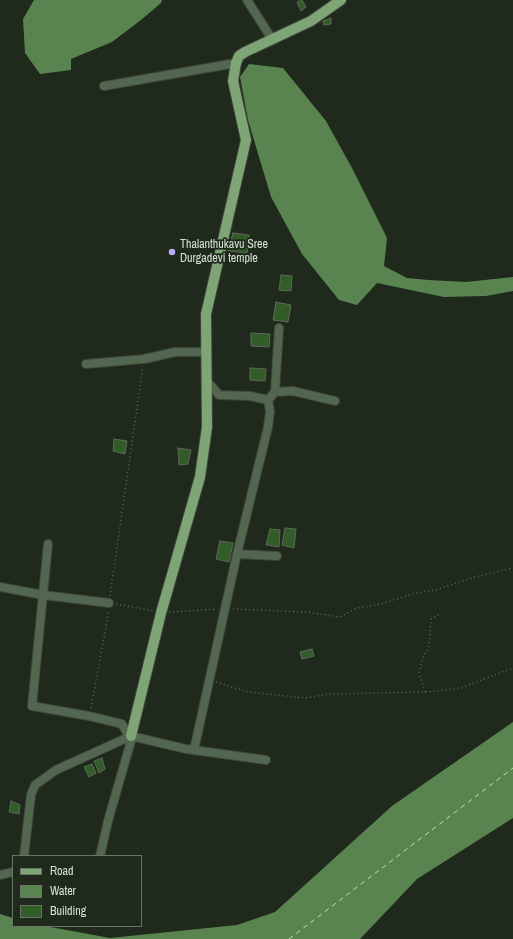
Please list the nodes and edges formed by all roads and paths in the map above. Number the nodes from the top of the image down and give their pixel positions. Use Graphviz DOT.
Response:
graph roads {
  1 [pos="247,0"];
  2 [pos="341,0"];
  3 [pos="272,39"];
  4 [pos="236,63"];
  5 [pos="104,86"];
  6 [pos="279,328"];
  7 [pos="207,352"];
  8 [pos="144,359"];
  9 [pos="86,364"];
  10 [pos="207,381"];
  11 [pos="275,392"];
  12 [pos="268,400"];
  13 [pos="335,401"];
  14 [pos="48,544"];
  15 [pos="237,554"];
  16 [pos="277,556"];
  17 [pos="513,568"];
  18 [pos="0,587"];
  19 [pos="43,595"];
  20 [pos="109,603"];
  21 [pos="225,608"];
  22 [pos="441,613"];
  23 [pos="513,668"];
  24 [pos="210,678"];
  25 [pos="425,692"];
  26 [pos="89,716"];
  27 [pos="130,736"];
  28 [pos="194,750"];
  29 [pos="266,760"];
  30 [pos="24,855"];
  31 [pos="100,855"];
  32 [pos="12,872"];
  33 [pos="0,875"];
  1 -- 3 [label="street"];
  2 -- 3 [label="main road"];
  3 -- 4 [label="main road"];
  4 -- 5 [label="street"];
  4 -- 7 [label="main road"];
  6 -- 11 [label="street"];
  7 -- 8 [label="street"];
  7 -- 10 [label="main road"];
  8 -- 9 [label="street"];
  8 -- 20 [label="path"];
  10 -- 12 [label="street"];
  10 -- 27 [label="main road"];
  11 -- 12 [label="street"];
  11 -- 13 [label="street"];
  12 -- 15 [label="street"];
  14 -- 19 [label="street"];
  15 -- 16 [label="street"];
  15 -- 21 [label="street"];
  17 -- 21 [label="path"];
  18 -- 19 [label="street"];
  19 -- 20 [label="street"];
  19 -- 26 [label="street"];
  20 -- 26 [label="path"];
  21 -- 24 [label="street"];
  22 -- 25 [label="path"];
  23 -- 25 [label="path"];
  24 -- 25 [label="path"];
  24 -- 28 [label="street"];
  26 -- 27 [label="street"];
  27 -- 28 [label="street"];
  27 -- 30 [label="street"];
  27 -- 31 [label="street"];
  28 -- 29 [label="street"];
  32 -- 33 [label="street"];
}
